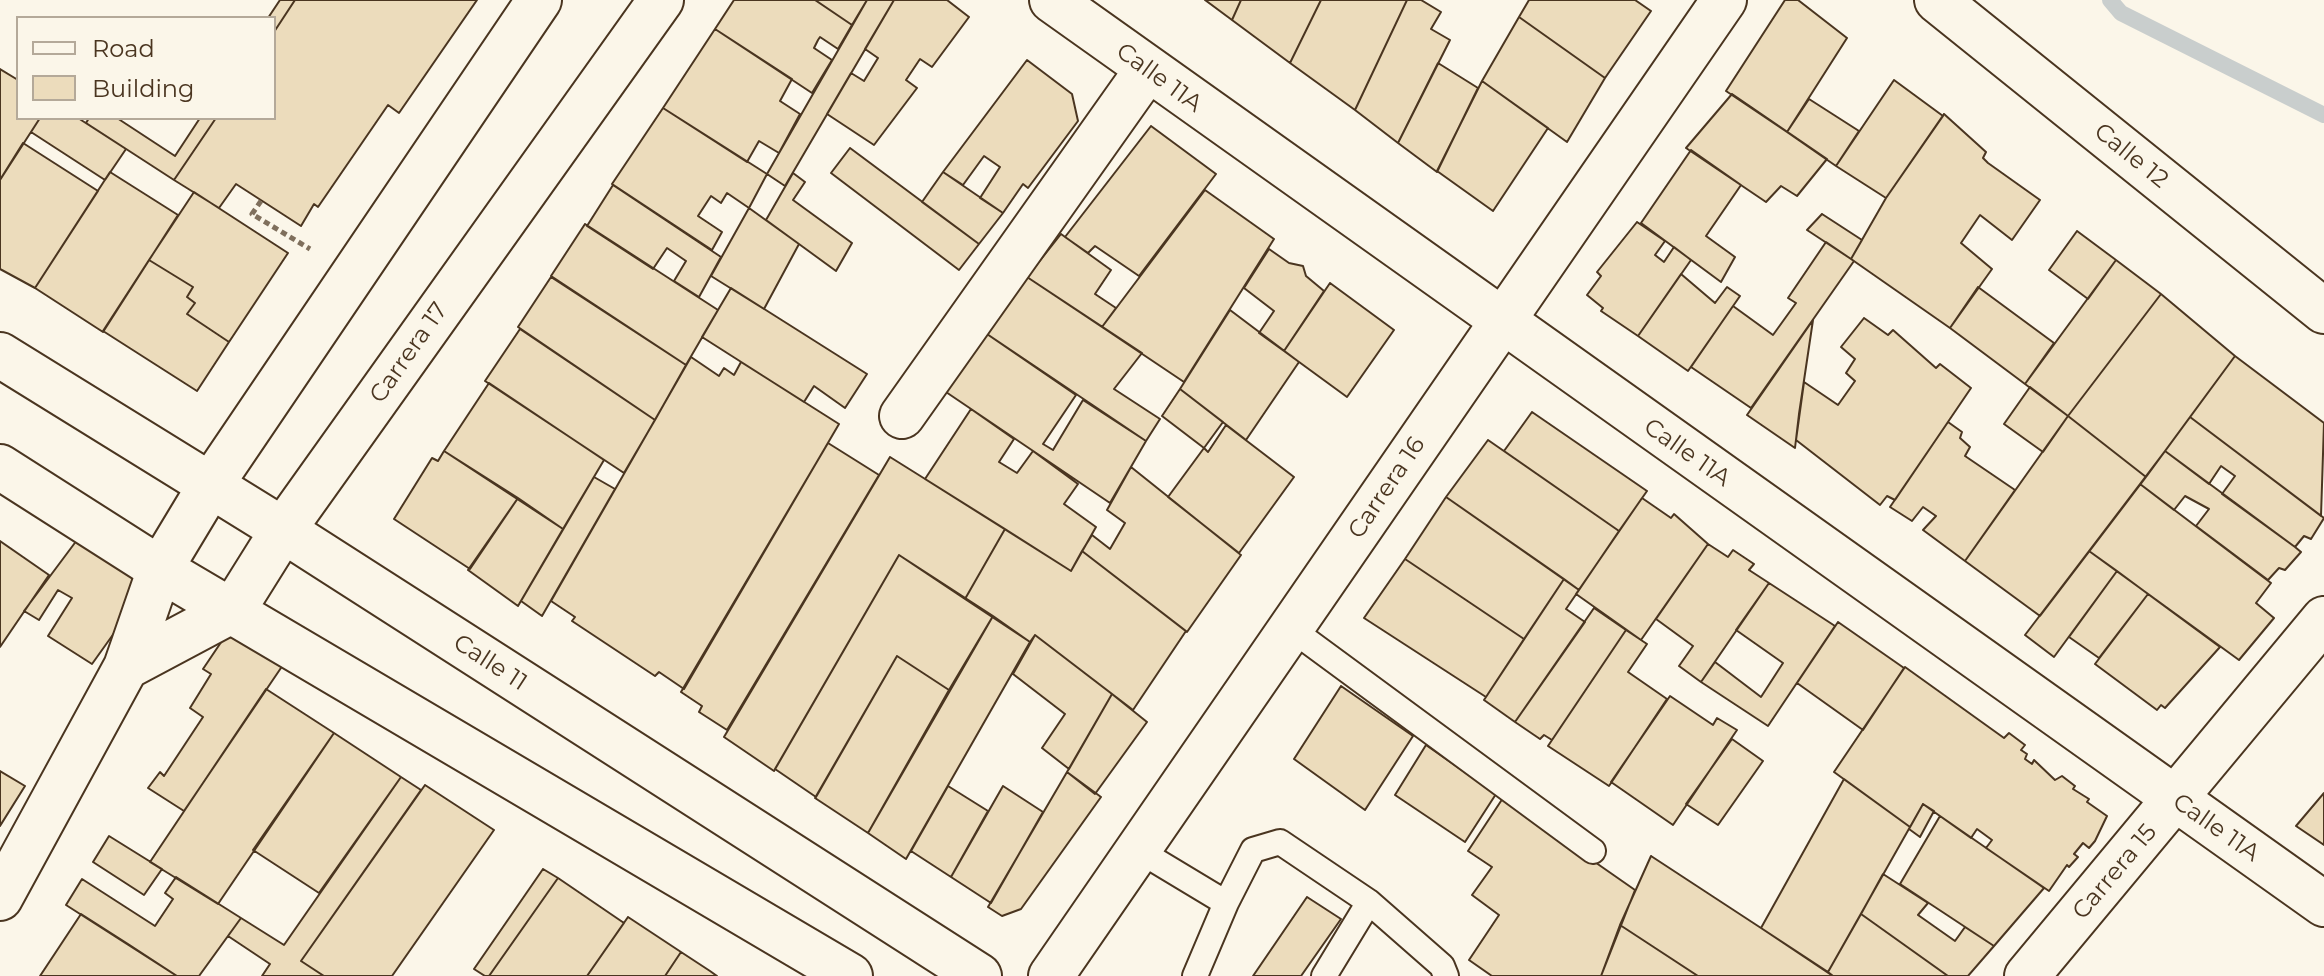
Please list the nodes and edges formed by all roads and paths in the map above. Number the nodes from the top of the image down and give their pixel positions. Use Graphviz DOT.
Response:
graph roads {
  1 [pos="539,0"];
  2 [pos="661,0"];
  3 [pos="1052,0"];
  4 [pos="1724,0"];
  5 [pos="1937,0"];
  6 [pos="1147,70"];
  7 [pos="261,201"];
  8 [pos="314,252"];
  9 [pos="2324,311"];
  10 [pos="1502,320"];
  11 [pos="0,355"];
  12 [pos="902,416"];
  13 [pos="0,467"];
  14 [pos="210,486"];
  15 [pos="283,530"];
  16 [pos="160,569"];
  17 [pos="233,610"];
  18 [pos="2324,619"];
  19 [pos="1290,628"];
  20 [pos="126,667"];
  21 [pos="2176,801"];
  22 [pos="1138,850"];
  23 [pos="1593,851"];
  24 [pos="0,898"];
  25 [pos="1369,902"];
  26 [pos="1226,903"];
  27 [pos="2324,904"];
  28 [pos="850,976"];
  29 [pos="979,976"];
  30 [pos="1051,976"];
  31 [pos="1195,976"];
  32 [pos="1324,976"];
  33 [pos="1446,976"];
  34 [pos="2027,976"];
  1 -- 14 [label="street"];
  2 -- 15 [label="street, Carrera 17"];
  3 -- 6 [label="street, Calle 11A"];
  4 -- 10 [label="street, Carrera 16"];
  5 -- 9 [label="street, Calle 12"];
  6 -- 10 [label="street, Calle 11A"];
  6 -- 12 [label="street"];
  7 -- 8 [label="path"];
  10 -- 19 [label="street, Carrera 16"];
  10 -- 21 [label="street, Calle 11A"];
  11 -- 14 [label="street, Calle 11"];
  13 -- 16 [label="street"];
  14 -- 15 [label="street, Calle 11"];
  14 -- 16 [label="street"];
  15 -- 17 [label="street, Carrera 17"];
  15 -- 29 [label="street, Calle 11"];
  16 -- 17 [label="street"];
  16 -- 20 [label="street"];
  17 -- 20 [label="street, Carrera 17"];
  17 -- 28 [label="street"];
  18 -- 21 [label="street, Carrera 15"];
  19 -- 22 [label="street, Carrera 16"];
  19 -- 23 [label="lane"];
  20 -- 24 [label="street"];
  21 -- 27 [label="street, Calle 11A"];
  21 -- 34 [label="street, Carrera 15"];
  22 -- 26 [label="lane"];
  22 -- 30 [label="street, Carrera 16"];
  25 -- 26 [label="lane"];
  25 -- 32 [label="lane"];
  25 -- 33 [label="lane"];
  26 -- 31 [label="lane"];
}
